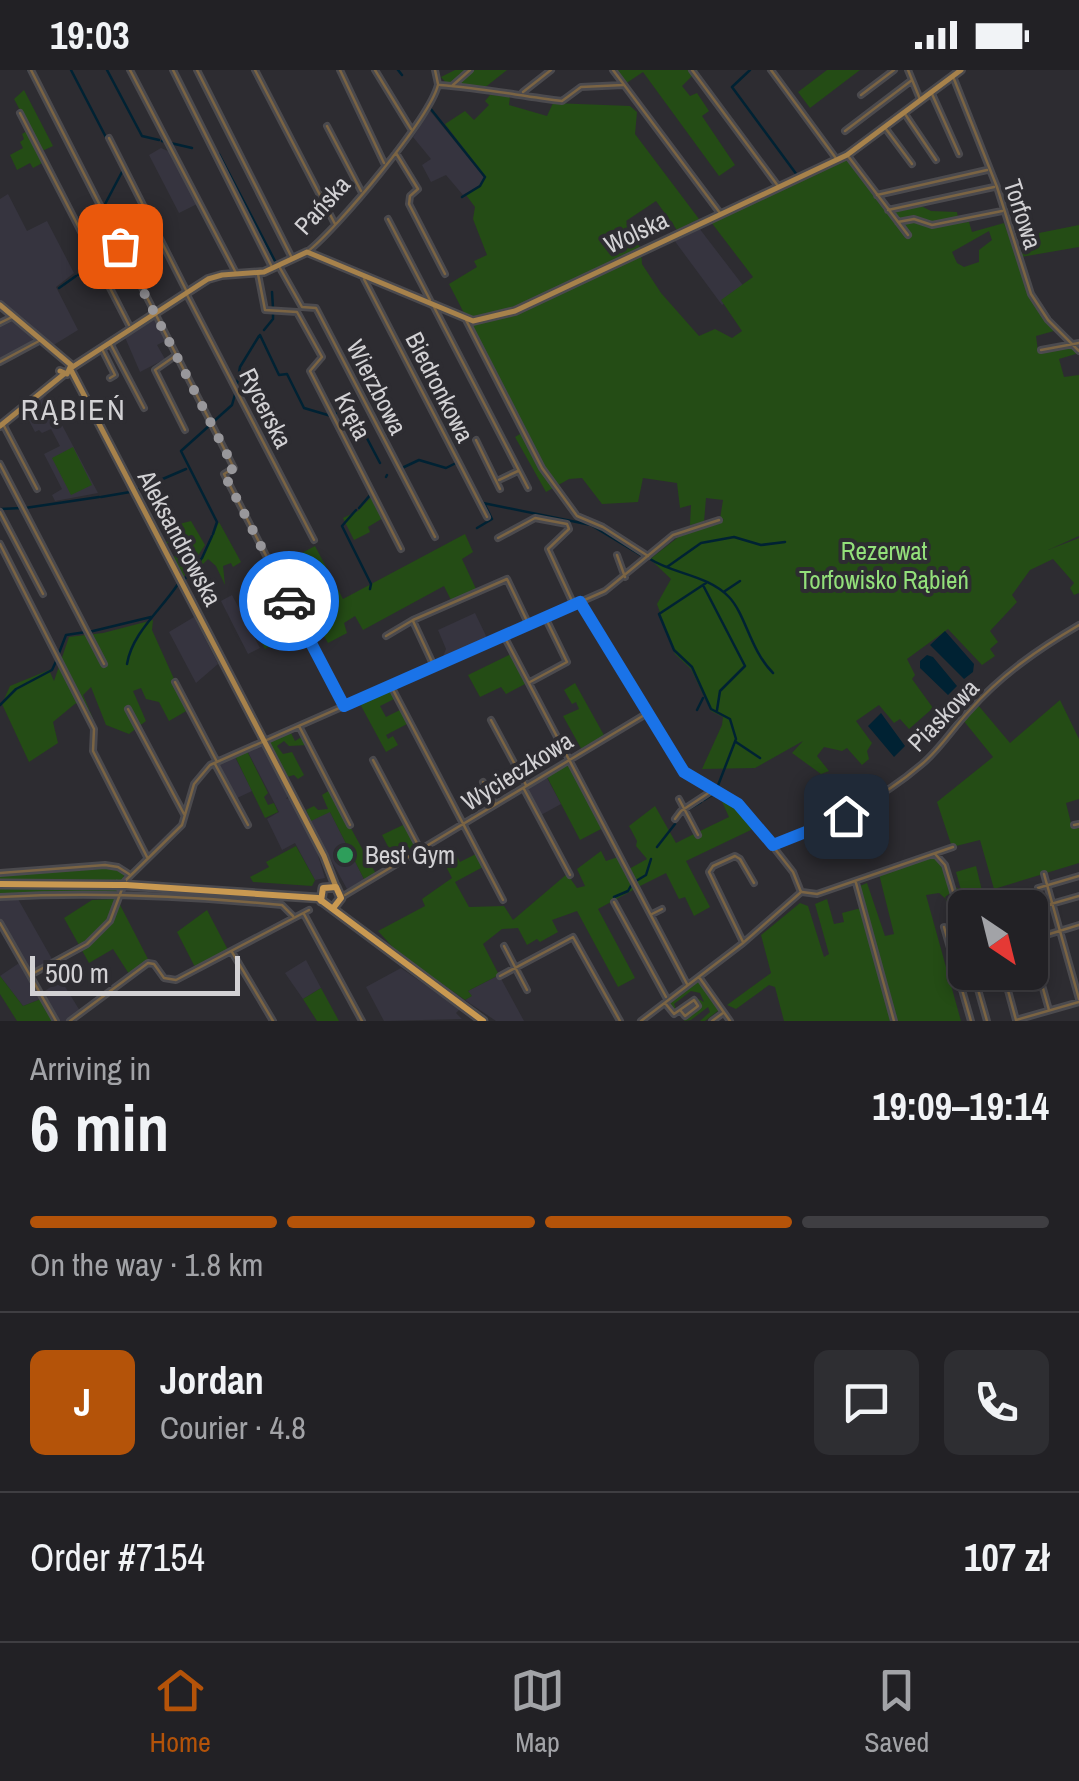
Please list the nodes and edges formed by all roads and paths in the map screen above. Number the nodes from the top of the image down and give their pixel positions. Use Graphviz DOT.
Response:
graph roads {
  1 [pos="30,70"];
  2 [pos="130,70"];
  3 [pos="173,70"];
  4 [pos="198,70"];
  5 [pos="255,70"];
  6 [pos="340,70"];
  7 [pos="375,70"];
  8 [pos="434,70"];
  9 [pos="470,70"];
  10 [pos="551,70"];
  11 [pos="613,70"];
  12 [pos="692,70"];
  13 [pos="771,70"];
  14 [pos="894,70"];
  15 [pos="908,70"];
  16 [pos="956,72"];
  17 [pos="912,80"];
  18 [pos="438,85"];
  19 [pos="623,85"];
  20 [pos="450,86"];
  21 [pos="931,92"];
  22 [pos="522,93"];
  23 [pos="861,95"];
  24 [pos="921,100"];
  25 [pos="904,113"];
  26 [pos="20,114"];
  27 [pos="328,126"];
  28 [pos="885,128"];
  29 [pos="412,130"];
  30 [pos="845,130"];
  31 [pos="109,138"];
  32 [pos="395,152"];
  33 [pos="959,154"];
  34 [pos="848,155"];
  35 [pos="838,160"];
  36 [pos="936,160"];
  37 [pos="385,164"];
  38 [pos="912,164"];
  39 [pos="990,170"];
  40 [pos="779,187"];
  41 [pos="997,187"];
  42 [pos="362,192"];
  43 [pos="877,194"];
  44 [pos="888,210"];
  45 [pos="1004,210"];
  46 [pos="721,214"];
  47 [pos="388,219"];
  48 [pos="898,222"];
  49 [pos="335,224"];
  50 [pos="908,235"];
  51 [pos="307,252"];
  52 [pos="293,259"];
  53 [pos="276,268"];
  54 [pos="361,273"];
  55 [pos="237,274"];
  56 [pos="258,274"];
  57 [pos="445,274"];
  58 [pos="186,292"];
  59 [pos="432,304"];
  60 [pos="0,305"];
  61 [pos="155,312"];
  62 [pos="13,316"];
  63 [pos="466,319"];
  64 [pos="0,323"];
  65 [pos="130,328"];
  66 [pos="40,341"];
  67 [pos="109,341"];
  68 [pos="1079,343"];
  69 [pos="1072,344"];
  70 [pos="101,347"];
  71 [pos="1041,350"];
  72 [pos="1079,351"];
  73 [pos="176,355"];
  74 [pos="0,362"];
  75 [pos="66,368"];
  76 [pos="110,378"];
  77 [pos="144,408"];
  78 [pos="1,425"];
  79 [pos="186,430"];
  80 [pos="476,440"];
  81 [pos="0,464"];
  82 [pos="518,471"];
  83 [pos="498,480"];
  84 [pos="528,488"];
  85 [pos="500,489"];
  86 [pos="37,490"];
  87 [pos="0,512"];
  88 [pos="487,517"];
  89 [pos="719,520"];
  90 [pos="435,537"];
  91 [pos="498,538"];
  92 [pos="314,540"];
  93 [pos="0,544"];
  94 [pos="401,549"];
  95 [pos="617,555"];
  96 [pos="649,557"];
  97 [pos="625,577"];
  98 [pos="43,594"];
  99 [pos="580,602"];
  100 [pos="574,604"];
  101 [pos="544,616"];
  102 [pos="413,620"];
  103 [pos="529,624"];
  104 [pos="1079,625"];
  105 [pos="504,635"];
  106 [pos="386,636"];
  107 [pos="104,664"];
  108 [pos="434,666"];
  109 [pos="175,682"];
  110 [pos="528,682"];
  111 [pos="390,685"];
  112 [pos="344,706"];
  113 [pos="128,709"];
  114 [pos="647,713"];
  115 [pos="491,720"];
  116 [pos="298,725"];
  117 [pos="263,740"];
  118 [pos="374,760"];
  119 [pos="569,760"];
  120 [pos="215,762"];
  121 [pos="483,782"];
  122 [pos="525,787"];
  123 [pos="714,790"];
  124 [pos="679,799"];
  125 [pos="496,805"];
  126 [pos="684,808"];
  127 [pos="186,815"];
  128 [pos="675,819"];
  129 [pos="350,825"];
  130 [pos="464,825"];
  131 [pos="248,826"];
  132 [pos="698,835"];
  133 [pos="773,845"];
  134 [pos="953,847"];
  135 [pos="420,848"];
  136 [pos="935,854"];
  137 [pos="148,858"];
  138 [pos="327,861"];
  139 [pos="0,874"];
  140 [pos="1044,874"];
  141 [pos="130,875"];
  142 [pos="570,876"];
  143 [pos="1079,876"];
  144 [pos="855,881"];
  145 [pos="754,883"];
  146 [pos="0,884"];
  147 [pos="1047,885"];
  148 [pos="324,888"];
  149 [pos="1038,888"];
  150 [pos="952,890"];
  151 [pos="801,892"];
  152 [pos="118,894"];
  153 [pos="297,895"];
  154 [pos="1079,896"];
  155 [pos="0,897"];
  156 [pos="338,897"];
  157 [pos="503,900"];
  158 [pos="322,902"];
  159 [pos="614,902"];
  160 [pos="1052,904"];
  161 [pos="1048,905"];
  162 [pos="662,909"];
  163 [pos="310,910"];
  164 [pos="303,912"];
  165 [pos="651,915"];
  166 [pos="293,916"];
  167 [pos="0,923"];
  168 [pos="1079,926"];
  169 [pos="944,927"];
  170 [pos="1060,931"];
  171 [pos="1048,935"];
  172 [pos="743,943"];
  173 [pos="504,946"];
  174 [pos="232,951"];
  175 [pos="1079,960"];
  176 [pos="1069,964"];
  177 [pos="515,968"];
  178 [pos="32,974"];
  179 [pos="500,976"];
  180 [pos="698,976"];
  181 [pos="687,984"];
  182 [pos="527,990"];
  183 [pos="978,990"];
  184 [pos="1008,990"];
  185 [pos="1043,990"];
  186 [pos="665,1000"];
  187 [pos="1079,1001"];
  188 [pos="686,1005"];
  189 [pos="680,1010"];
  190 [pos="1049,1010"];
  191 [pos="691,1012"];
  192 [pos="724,1012"];
  193 [pos="1016,1020"];
  194 [pos="56,1021"];
  195 [pos="70,1021"];
  196 [pos="273,1021"];
  197 [pos="362,1021"];
  198 [pos="483,1021"];
  199 [pos="620,1021"];
  200 [pos="642,1021"];
  201 [pos="712,1021"];
  202 [pos="730,1021"];
  203 [pos="894,1021"];
  204 [pos="971,1021"];
  205 [pos="987,1021"];
  1 -- 61 [label="street"];
  2 -- 55 [label="street"];
  3 -- 53 [label="street"];
  4 -- 52 [label="street"];
  5 -- 49 [label="street"];
  6 -- 37 [label="street"];
  7 -- 29 [label="street"];
  8 -- 18 [label="street"];
  9 -- 20 [label="street"];
  10 -- 22 [label="street"];
  11 -- 19 [label="street"];
  12 -- 40 [label="street"];
  13 -- 35 [label="street"];
  14 -- 23 [label="street"];
  15 -- 17 [label="street"];
  16 -- 21 [label="street, Wolska"];
  16 -- 39 [label="street, Torfowa"];
  17 -- 24 [label="street"];
  17 -- 30 [label="street"];
  18 -- 20 [label="street"];
  18 -- 29 [label="street, Pańska"];
  19 -- 22 [label="street"];
  19 -- 46 [label="street"];
  20 -- 22 [label="street"];
  21 -- 24 [label="street, Wolska"];
  21 -- 33 [label="street"];
  24 -- 25 [label="street, Wolska"];
  25 -- 28 [label="street, Wolska"];
  25 -- 36 [label="street"];
  26 -- 65 [label="street"];
  27 -- 42 [label="street"];
  28 -- 34 [label="street, Wolska"];
  28 -- 38 [label="street"];
  29 -- 32 [label="street, Pańska"];
  31 -- 58 [label="street, Rycerska"];
  32 -- 37 [label="street, Pańska"];
  32 -- 57 [label="street"];
  34 -- 35 [label="street, Wolska"];
  34 -- 43 [label="street"];
  35 -- 40 [label="street, Wolska"];
  37 -- 42 [label="street, Pańska"];
  39 -- 41 [label="street, Torfowa"];
  39 -- 43 [label="street"];
  40 -- 46 [label="street, Wolska"];
  41 -- 44 [label="street"];
  41 -- 45 [label="street, Torfowa"];
  42 -- 49 [label="street, Pańska"];
  43 -- 44 [label="street"];
  44 -- 48 [label="street"];
  45 -- 48 [label="street"];
  45 -- 69 [label="street, Torfowa"];
  46 -- 63 [label="street, Wolska"];
  47 -- 59 [label="street"];
  48 -- 50 [label="street"];
  49 -- 51 [label="street, Pańska"];
  51 -- 52 [label="street, Pańska"];
  51 -- 54 [label="street"];
  52 -- 53 [label="street, Pańska"];
  53 -- 56 [label="street, Pańska"];
  53 -- 90 [label="street, Wierzbowa"];
  54 -- 59 [label="street"];
  54 -- 88 [label="street, Biedronkowa"];
  55 -- 56 [label="street, Pańska"];
  55 -- 58 [label="street, Pańska"];
  56 -- 94 [label="street, Kręta"];
  58 -- 61 [label="street, Pańska"];
  58 -- 92 [label="street, Rycerska"];
  59 -- 63 [label="street"];
  59 -- 82 [label="street"];
  60 -- 62 [label="street, Aleksandrowska"];
  61 -- 65 [label="street, Pańska"];
  61 -- 73 [label="street"];
  62 -- 64 [label="street"];
  62 -- 66 [label="street, Aleksandrowska"];
  63 -- 96 [label="street"];
  65 -- 67 [label="street, Pańska"];
  66 -- 74 [label="street"];
  66 -- 75 [label="street, Aleksandrowska"];
  67 -- 70 [label="street, Pańska"];
  67 -- 77 [label="street"];
  68 -- 69 [label="street"];
  69 -- 71 [label="street"];
  69 -- 72 [label="street, Torfowa"];
  70 -- 75 [label="street, Pańska"];
  70 -- 76 [label="street"];
  73 -- 79 [label="street"];
  73 -- 112 [label="street"];
  75 -- 78 [label="street, Pańska"];
  75 -- 117 [label="street, Aleksandrowska"];
  78 -- 86 [label="street"];
  80 -- 83 [label="street"];
  81 -- 107 [label="street"];
  82 -- 83 [label="street"];
  82 -- 84 [label="street"];
  83 -- 85 [label="street"];
  87 -- 98 [label="street"];
  89 -- 96 [label="street"];
  91 -- 100 [label="street"];
  93 -- 137 [label="street"];
  95 -- 97 [label="street"];
  96 -- 97 [label="street"];
  97 -- 99 [label="street"];
  99 -- 100 [label="street"];
  99 -- 114 [label="street"];
  100 -- 101 [label="street"];
  101 -- 103 [label="street"];
  101 -- 110 [label="street"];
  102 -- 103 [label="street"];
  102 -- 106 [label="street"];
  102 -- 108 [label="street"];
  103 -- 105 [label="street"];
  104 -- 133 [label="street, Piaskowa"];
  105 -- 108 [label="street"];
  105 -- 110 [label="street"];
  108 -- 111 [label="street"];
  109 -- 120 [label="street"];
  110 -- 119 [label="street"];
  111 -- 112 [label="street"];
  111 -- 130 [label="street"];
  112 -- 116 [label="street"];
  113 -- 127 [label="street"];
  114 -- 119 [label="street, Wycieczkowa"];
  114 -- 123 [label="street"];
  115 -- 122 [label="street"];
  116 -- 117 [label="street"];
  116 -- 129 [label="street"];
  117 -- 120 [label="street"];
  117 -- 138 [label="street, Aleksandrowska"];
  118 -- 135 [label="street"];
  119 -- 122 [label="street, Wycieczkowa"];
  119 -- 165 [label="street"];
  120 -- 127 [label="street"];
  120 -- 131 [label="street"];
  121 -- 125 [label="street"];
  122 -- 125 [label="street, Wycieczkowa"];
  122 -- 142 [label="street"];
  123 -- 126 [label="street"];
  123 -- 133 [label="street"];
  124 -- 126 [label="street"];
  125 -- 130 [label="street, Wycieczkowa"];
  126 -- 128 [label="street"];
  126 -- 132 [label="street"];
  127 -- 137 [label="street"];
  130 -- 135 [label="street, Wycieczkowa"];
  130 -- 157 [label="street"];
  133 -- 151 [label="street"];
  134 -- 136 [label="street"];
  135 -- 156 [label="street, Wycieczkowa"];
  136 -- 144 [label="street"];
  136 -- 150 [label="street"];
  137 -- 141 [label="street"];
  138 -- 148 [label="street"];
  138 -- 156 [label="street, Aleksandrowska"];
  139 -- 141 [label="street"];
  140 -- 147 [label="street"];
  141 -- 152 [label="street"];
  143 -- 147 [label="street"];
  144 -- 151 [label="street"];
  144 -- 203 [label="street"];
  145 -- 172 [label="street"];
  146 -- 153 [label="main road, bridge"];
  147 -- 149 [label="street"];
  147 -- 160 [label="street"];
  148 -- 153 [label="main road"];
  148 -- 156 [label="main road"];
  148 -- 158 [label="main road"];
  151 -- 172 [label="street"];
  152 -- 155 [label="street"];
  152 -- 166 [label="street"];
  152 -- 178 [label="street"];
  153 -- 158 [label="main road"];
  154 -- 160 [label="street"];
  156 -- 158 [label="main road"];
  156 -- 198 [label="main road"];
  159 -- 186 [label="street"];
  160 -- 161 [label="street"];
  160 -- 170 [label="street"];
  162 -- 165 [label="street"];
  163 -- 164 [label="street"];
  164 -- 166 [label="street"];
  164 -- 197 [label="street"];
  165 -- 181 [label="street"];
  166 -- 174 [label="street"];
  167 -- 178 [label="street"];
  168 -- 170 [label="street"];
  169 -- 204 [label="street"];
  170 -- 171 [label="street"];
  170 -- 176 [label="street"];
  172 -- 180 [label="street"];
  173 -- 177 [label="street"];
  174 -- 195 [label="street"];
  174 -- 196 [label="street"];
  175 -- 176 [label="street"];
  176 -- 187 [label="street"];
  177 -- 179 [label="street"];
  177 -- 182 [label="street"];
  177 -- 199 [label="street"];
  178 -- 194 [label="street"];
  180 -- 181 [label="street"];
  180 -- 192 [label="street"];
  181 -- 186 [label="street"];
  183 -- 205 [label="street"];
  184 -- 193 [label="street"];
  185 -- 190 [label="street"];
  186 -- 189 [label="street"];
  186 -- 200 [label="street"];
  187 -- 190 [label="street"];
  188 -- 189 [label="street"];
  188 -- 191 [label="street"];
  188 -- 191 [label="street"];
  189 -- 191 [label="street"];
  190 -- 193 [label="street"];
  192 -- 201 [label="street"];
  192 -- 202 [label="street"];
}
